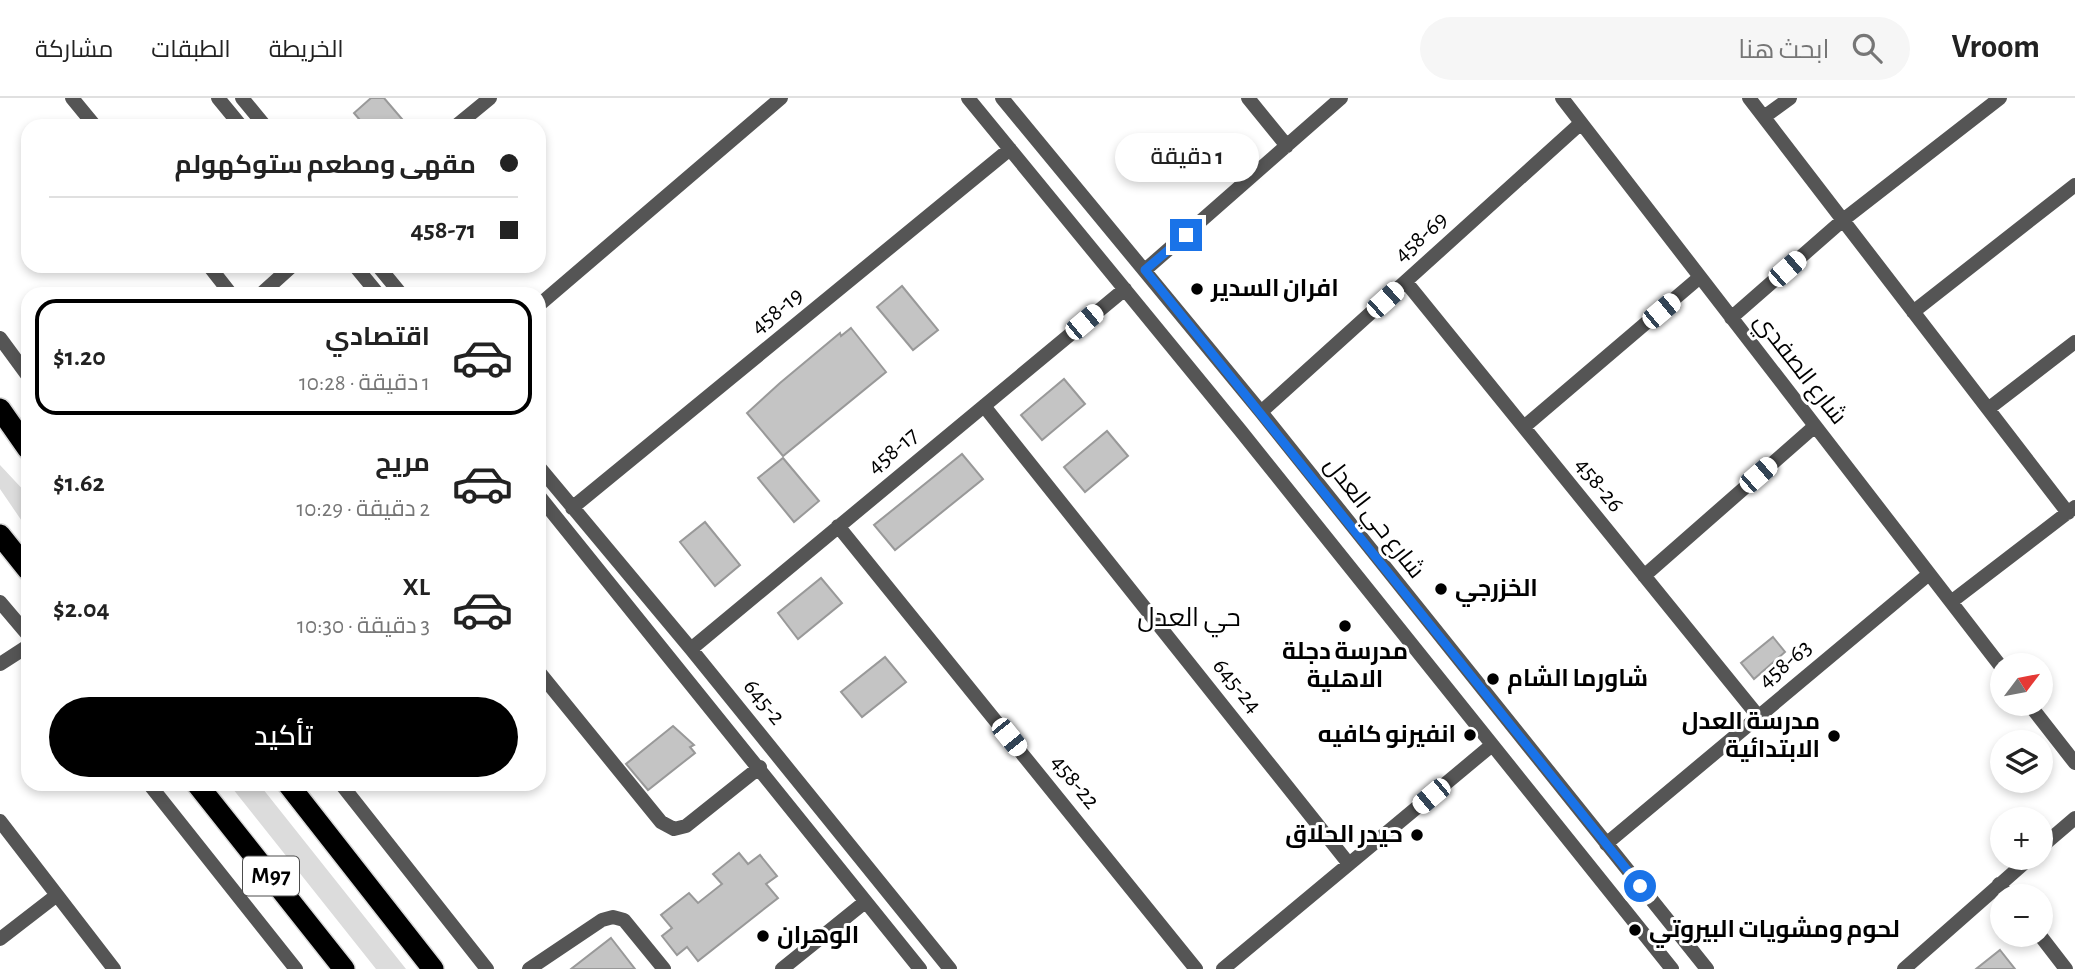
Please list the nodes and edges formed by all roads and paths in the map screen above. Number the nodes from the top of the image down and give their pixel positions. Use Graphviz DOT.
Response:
graph roads {
  1 [pos="72,98"];
  2 [pos="218,98"];
  3 [pos="242,98"];
  4 [pos="780,98"];
  5 [pos="968,98"];
  6 [pos="1002,98"];
  7 [pos="1248,98"];
  8 [pos="1341,98"];
  9 [pos="1562,98"];
  10 [pos="1749,98"];
  11 [pos="1790,98"];
  12 [pos="2000,98"];
  13 [pos="486,99"];
  14 [pos="1764,117"];
  15 [pos="89,119"];
  16 [pos="235,119"];
  17 [pos="259,119"];
  18 [pos="464,119"];
  19 [pos="1581,123"];
  20 [pos="1287,145"];
  21 [pos="1010,149"];
  22 [pos="2075,185"];
  23 [pos="1843,220"];
  24 [pos="1145,270"];
  25 [pos="214,273"];
  26 [pos="284,273"];
  27 [pos="361,273"];
  28 [pos="384,273"];
  29 [pos="1700,277"];
  30 [pos="1406,282"];
  31 [pos="226,287"];
  32 [pos="269,287"];
  33 [pos="372,287"];
  34 [pos="395,287"];
  35 [pos="1125,289"];
  36 [pos="546,299"];
  37 [pos="1913,312"];
  38 [pos="1731,318"];
  39 [pos="0,338"];
  40 [pos="2075,342"];
  41 [pos="21,366"];
  42 [pos="984,405"];
  43 [pos="0,409"];
  44 [pos="1988,410"];
  45 [pos="1261,412"];
  46 [pos="0,421"];
  47 [pos="1815,426"];
  48 [pos="1524,427"];
  49 [pos="21,440"];
  50 [pos="21,444"];
  51 [pos="546,476"];
  52 [pos="546,505"];
  53 [pos="572,508"];
  54 [pos="2071,510"];
  55 [pos="838,526"];
  56 [pos="0,535"];
  57 [pos="21,561"];
  58 [pos="1929,573"];
  59 [pos="1644,576"];
  60 [pos="0,602"];
  61 [pos="1951,602"];
  62 [pos="21,627"];
  63 [pos="1441,640"];
  64 [pos="691,649"];
  65 [pos="21,650"];
  66 [pos="1990,653"];
  67 [pos="1422,658"];
  68 [pos="0,664"];
  69 [pos="546,680"];
  70 [pos="1758,716"];
  71 [pos="2038,716"];
  72 [pos="1492,745"];
  73 [pos="2075,763"];
  74 [pos="760,767"];
  75 [pos="155,791"];
  76 [pos="203,791"];
  77 [pos="293,791"];
  78 [pos="347,791"];
  79 [pos="2075,818"];
  80 [pos="0,821"];
  81 [pos="2053,837"];
  82 [pos="1606,844"];
  83 [pos="1349,864"];
  84 [pos="2020,870"];
  85 [pos="2009,884"];
  86 [pos="57,895"];
  87 [pos="1990,901"];
  88 [pos="865,902"];
  89 [pos="0,939"];
  90 [pos="2049,947"];
  91 [pos="114,969"];
  92 [pos="296,969"];
  93 [pos="344,969"];
  94 [pos="433,969"];
  95 [pos="487,969"];
  96 [pos="529,969"];
  97 [pos="664,969"];
  98 [pos="782,969"];
  99 [pos="920,969"];
  100 [pos="950,969"];
  101 [pos="1196,969"];
  102 [pos="1223,969"];
  103 [pos="1672,969"];
  104 [pos="1707,969"];
  105 [pos="1904,969"];
  106 [pos="2066,969"];
  1 -- 15 [label="street"];
  2 -- 16 [label="street"];
  3 -- 17 [label="street"];
  4 -- 36 [label="street"];
  5 -- 21 [label="street, شارع حي العدل"];
  6 -- 24 [label="street, شارع حي العدل"];
  7 -- 20 [label="street"];
  8 -- 20 [label="street"];
  9 -- 19 [label="street, شارع الصفدي"];
  10 -- 14 [label="street"];
  11 -- 14 [label="street"];
  12 -- 23 [label="street"];
  13 -- 18 [label="street"];
  14 -- 23 [label="street"];
  19 -- 29 [label="street, شارع الصفدي"];
  19 -- 30 [label="street, 458-69"];
  20 -- 24 [label="street"];
  21 -- 35 [label="street, شارع حي العدل"];
  21 -- 53 [label="street, 458-19"];
  22 -- 37 [label="street"];
  23 -- 37 [label="street"];
  23 -- 38 [label="street"];
  24 -- 45 [label="street, شارع حي العدل"];
  25 -- 31 [label="street"];
  26 -- 32 [label="street"];
  27 -- 33 [label="street"];
  28 -- 34 [label="street"];
  29 -- 38 [label="street, شارع الصفدي"];
  29 -- 48 [label="street"];
  30 -- 45 [label="street, 458-69"];
  30 -- 48 [label="street, 458-26"];
  35 -- 42 [label="street, 458-17"];
  35 -- 67 [label="street, شارع حي العدل"];
  37 -- 44 [label="street"];
  38 -- 47 [label="street, شارع الصفدي"];
  39 -- 41 [label="street"];
  40 -- 44 [label="street"];
  42 -- 55 [label="street, 458-17"];
  42 -- 83 [label="street, 645-24"];
  43 -- 49 [label="highway"];
  44 -- 54 [label="street"];
  45 -- 63 [label="street, شارع حي العدل"];
  46 -- 50 [label="highway"];
  47 -- 58 [label="street, شارع الصفدي"];
  47 -- 59 [label="street"];
  48 -- 59 [label="street, 458-26"];
  51 -- 53 [label="street, 645-2"];
  52 -- 74 [label="street, 645-2"];
  53 -- 64 [label="street, 645-2"];
  54 -- 61 [label="street"];
  55 -- 64 [label="street, 458-17"];
  55 -- 101 [label="street, 458-22"];
  56 -- 57 [label="highway"];
  58 -- 61 [label="street, شارع الصفدي"];
  58 -- 70 [label="street, 458-63"];
  59 -- 70 [label="street, 458-26"];
  60 -- 62 [label="street"];
  61 -- 66 [label="street, شارع الصفدي"];
  63 -- 67 [label="street"];
  63 -- 82 [label="street, شارع حي العدل"];
  64 -- 100 [label="street, 645-2"];
  65 -- 68 [label="street"];
  67 -- 72 [label="street, شارع حي العدل"];
  69 -- 74 [label="street"];
  70 -- 82 [label="street, 458-63"];
  71 -- 73 [label="street"];
  72 -- 83 [label="street"];
  72 -- 103 [label="street, شارع حي العدل"];
  74 -- 88 [label="street, 645-2"];
  75 -- 92 [label="street"];
  76 -- 93 [label="highway, M97"];
  77 -- 94 [label="highway, M97"];
  78 -- 95 [label="street"];
  79 -- 81 [label="street"];
  80 -- 86 [label="street"];
  82 -- 104 [label="street, شارع حي العدل"];
  83 -- 102 [label="street"];
  84 -- 85 [label="street"];
  86 -- 89 [label="street"];
  86 -- 91 [label="street"];
  87 -- 105 [label="street"];
  88 -- 98 [label="street"];
  88 -- 99 [label="street, 645-2"];
  90 -- 106 [label="street"];
  96 -- 97 [label="street"];
}
